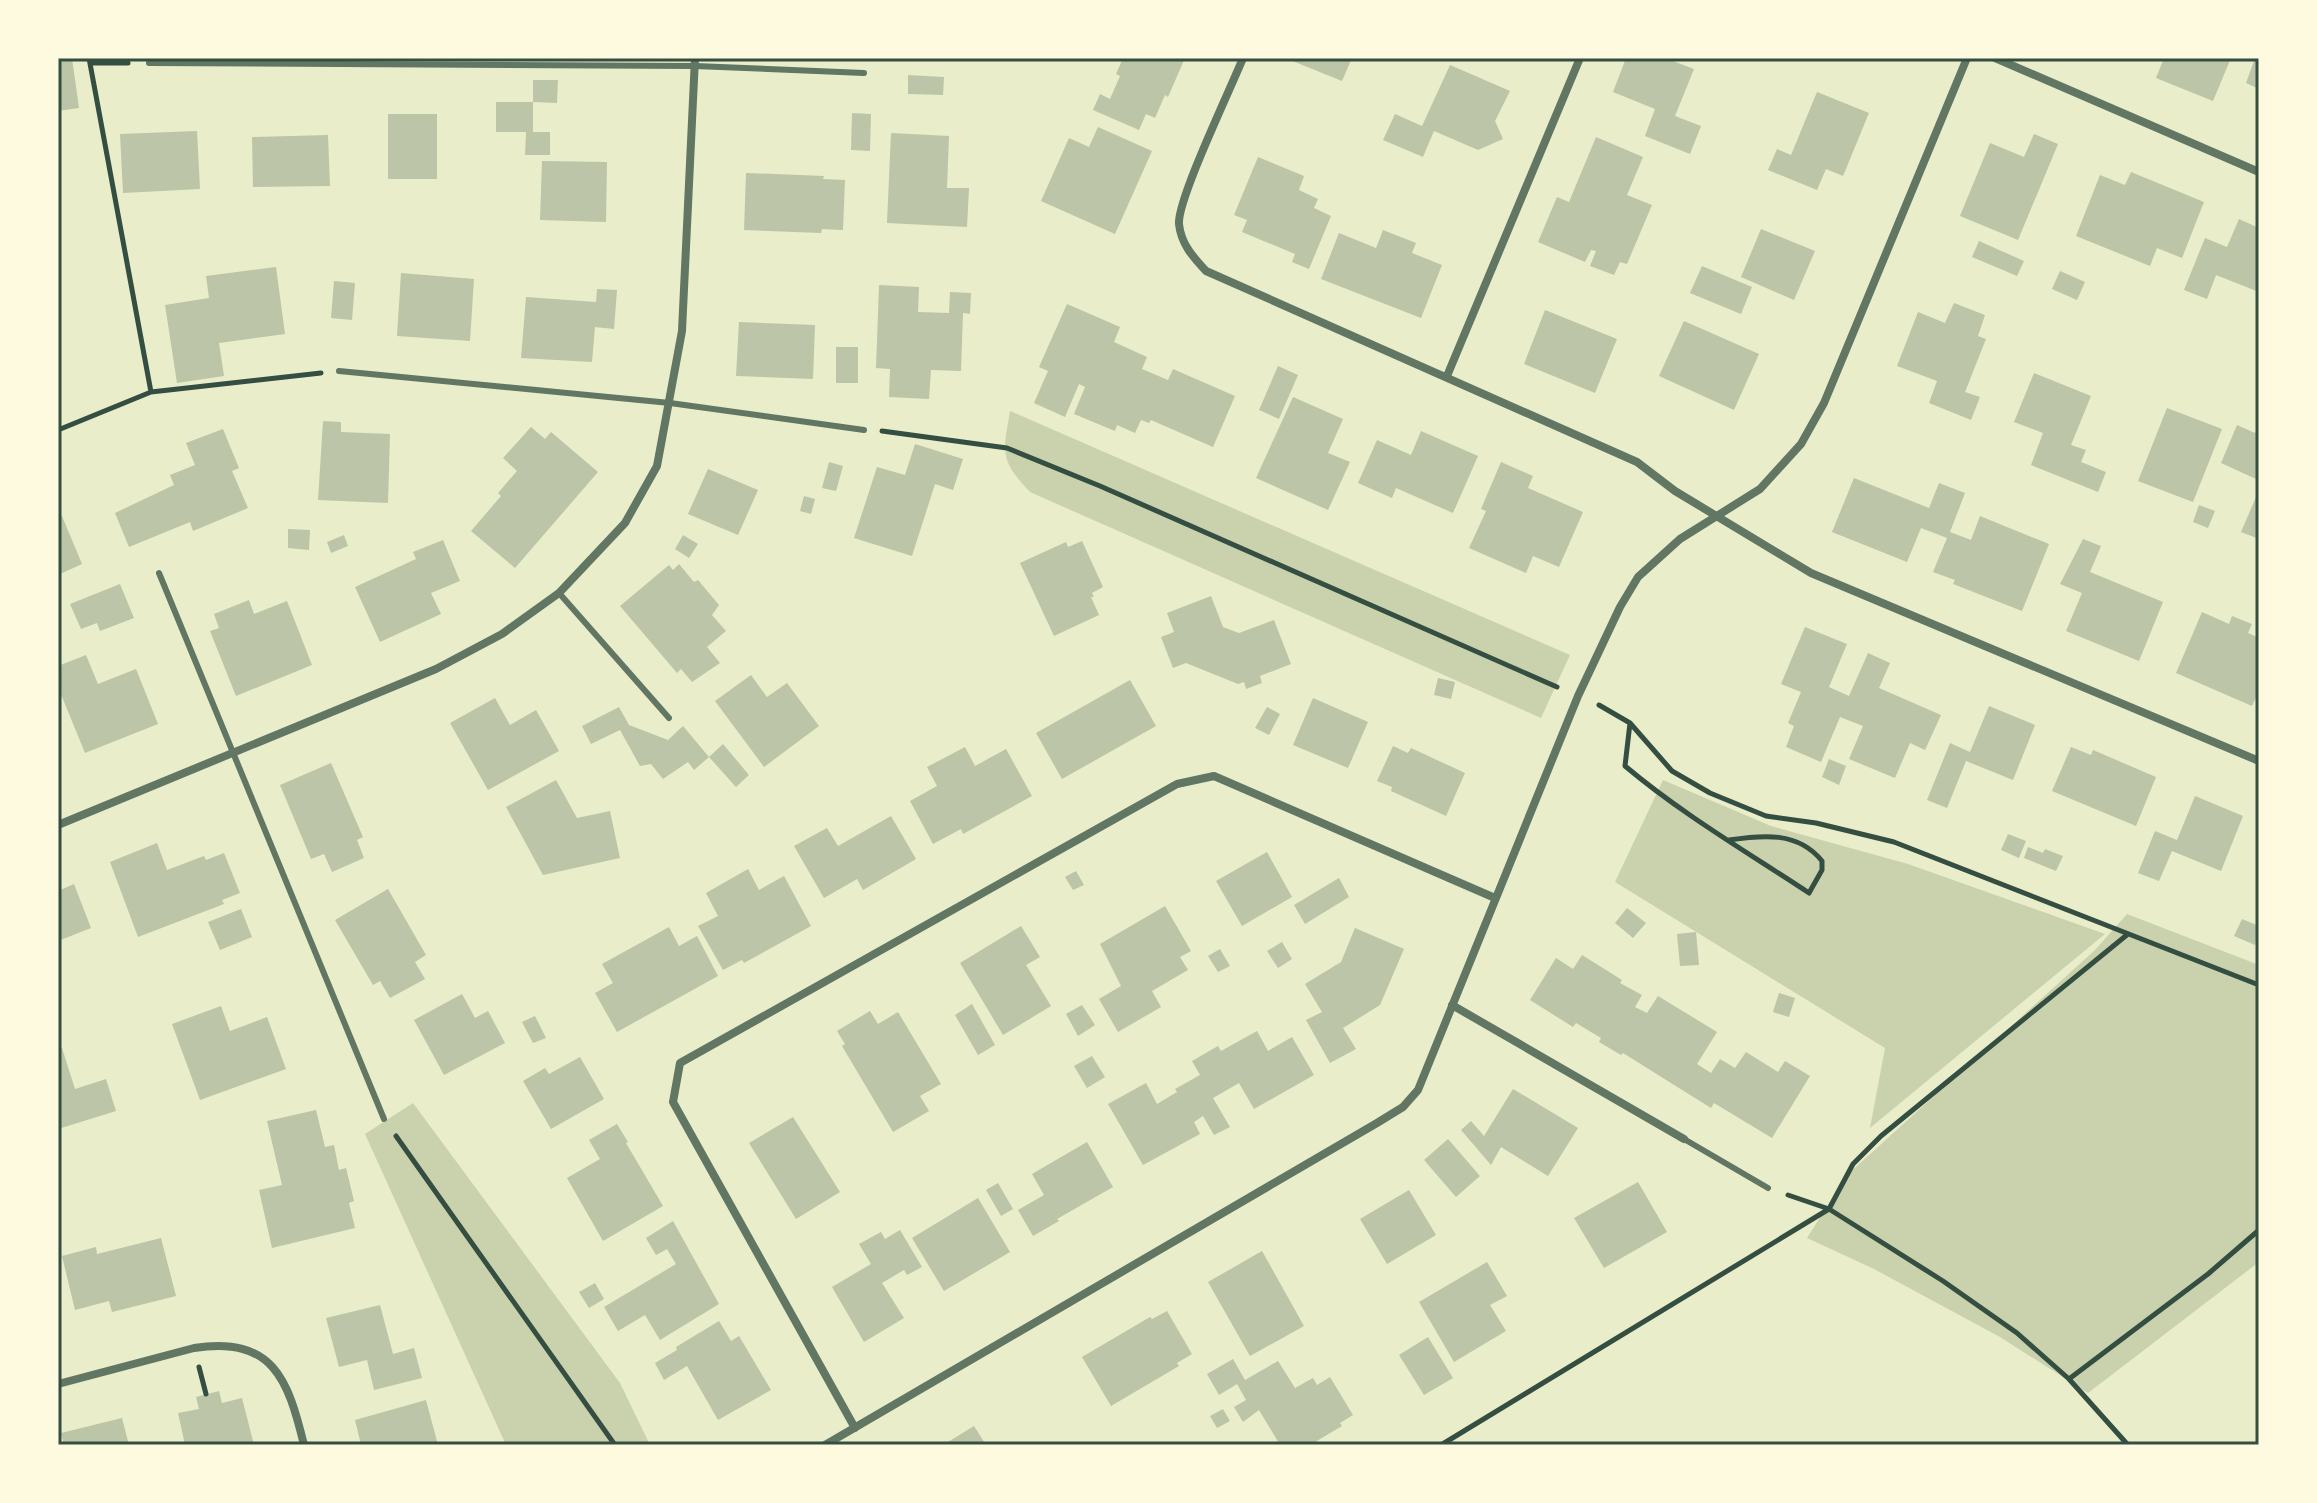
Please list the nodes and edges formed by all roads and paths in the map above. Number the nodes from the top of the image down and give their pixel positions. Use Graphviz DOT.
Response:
graph roads {
  1 [pos="1243,58"];
  2 [pos="1580,58"];
  3 [pos="1967,58"];
  4 [pos="1995,58"];
  5 [pos="90,60"];
  6 [pos="695,62"];
  7 [pos="149,63"];
  8 [pos="864,73"];
  9 [pos="2259,172"];
  10 [pos="339,371"];
  11 [pos="1447,376"];
  12 [pos="151,392"];
  13 [pos="670,403"];
  14 [pos="58,430"];
  15 [pos="864,430"];
  16 [pos="1717,515"];
  17 [pos="159,573"];
  18 [pos="559,593"];
  19 [pos="1548,683"];
  20 [pos="1592,701"];
  21 [pos="669,718"];
  22 [pos="1630,723"];
  23 [pos="234,753"];
  24 [pos="2259,761"];
  25 [pos="58,825"];
  26 [pos="1729,840"];
  27 [pos="1495,898"];
  28 [pos="2128,934"];
  29 [pos="2259,985"];
  30 [pos="1452,1005"];
  31 [pos="384,1119"];
  32 [pos="1684,1139"];
  33 [pos="1768,1188"];
  34 [pos="1829,1209"];
  35 [pos="2259,1230"];
  36 [pos="2069,1379"];
  37 [pos="58,1384"];
  38 [pos="855,1428"];
  39 [pos="304,1445"];
  40 [pos="615,1445"];
  41 [pos="825,1445"];
  42 [pos="1441,1445"];
  43 [pos="2128,1445"];
  1 -- 11 [label="street"];
  2 -- 11 [label="street"];
  3 -- 16 [label="street"];
  4 -- 9 [label="street"];
  5 -- 7 [label="path"];
  5 -- 12 [label="path"];
  6 -- 7 [label="lane"];
  6 -- 8 [label="lane"];
  6 -- 13 [label="street"];
  10 -- 12 [label="path"];
  10 -- 13 [label="lane"];
  11 -- 16 [label="street"];
  12 -- 14 [label="path"];
  13 -- 15 [label="lane"];
  13 -- 18 [label="street"];
  15 -- 19 [label="path"];
  16 -- 24 [label="street"];
  16 -- 27 [label="street"];
  17 -- 23 [label="lane"];
  18 -- 21 [label="lane"];
  18 -- 23 [label="street"];
  20 -- 22 [label="path"];
  22 -- 26 [label="path"];
  22 -- 28 [label="path"];
  23 -- 25 [label="street"];
  23 -- 31 [label="lane"];
  26 -- 26 [label="path"];
  27 -- 30 [label="street"];
  27 -- 38 [label="street"];
  28 -- 29 [label="path"];
  28 -- 34 [label="path"];
  30 -- 32 [label="street"];
  30 -- 38 [label="street"];
  31 -- 40 [label="path"];
  32 -- 33 [label="lane"];
  33 -- 34 [label="path"];
  34 -- 36 [label="path"];
  34 -- 42 [label="path"];
  35 -- 36 [label="path"];
  36 -- 43 [label="path"];
  37 -- 39 [label="street"];
  38 -- 41 [label="street"];
}
